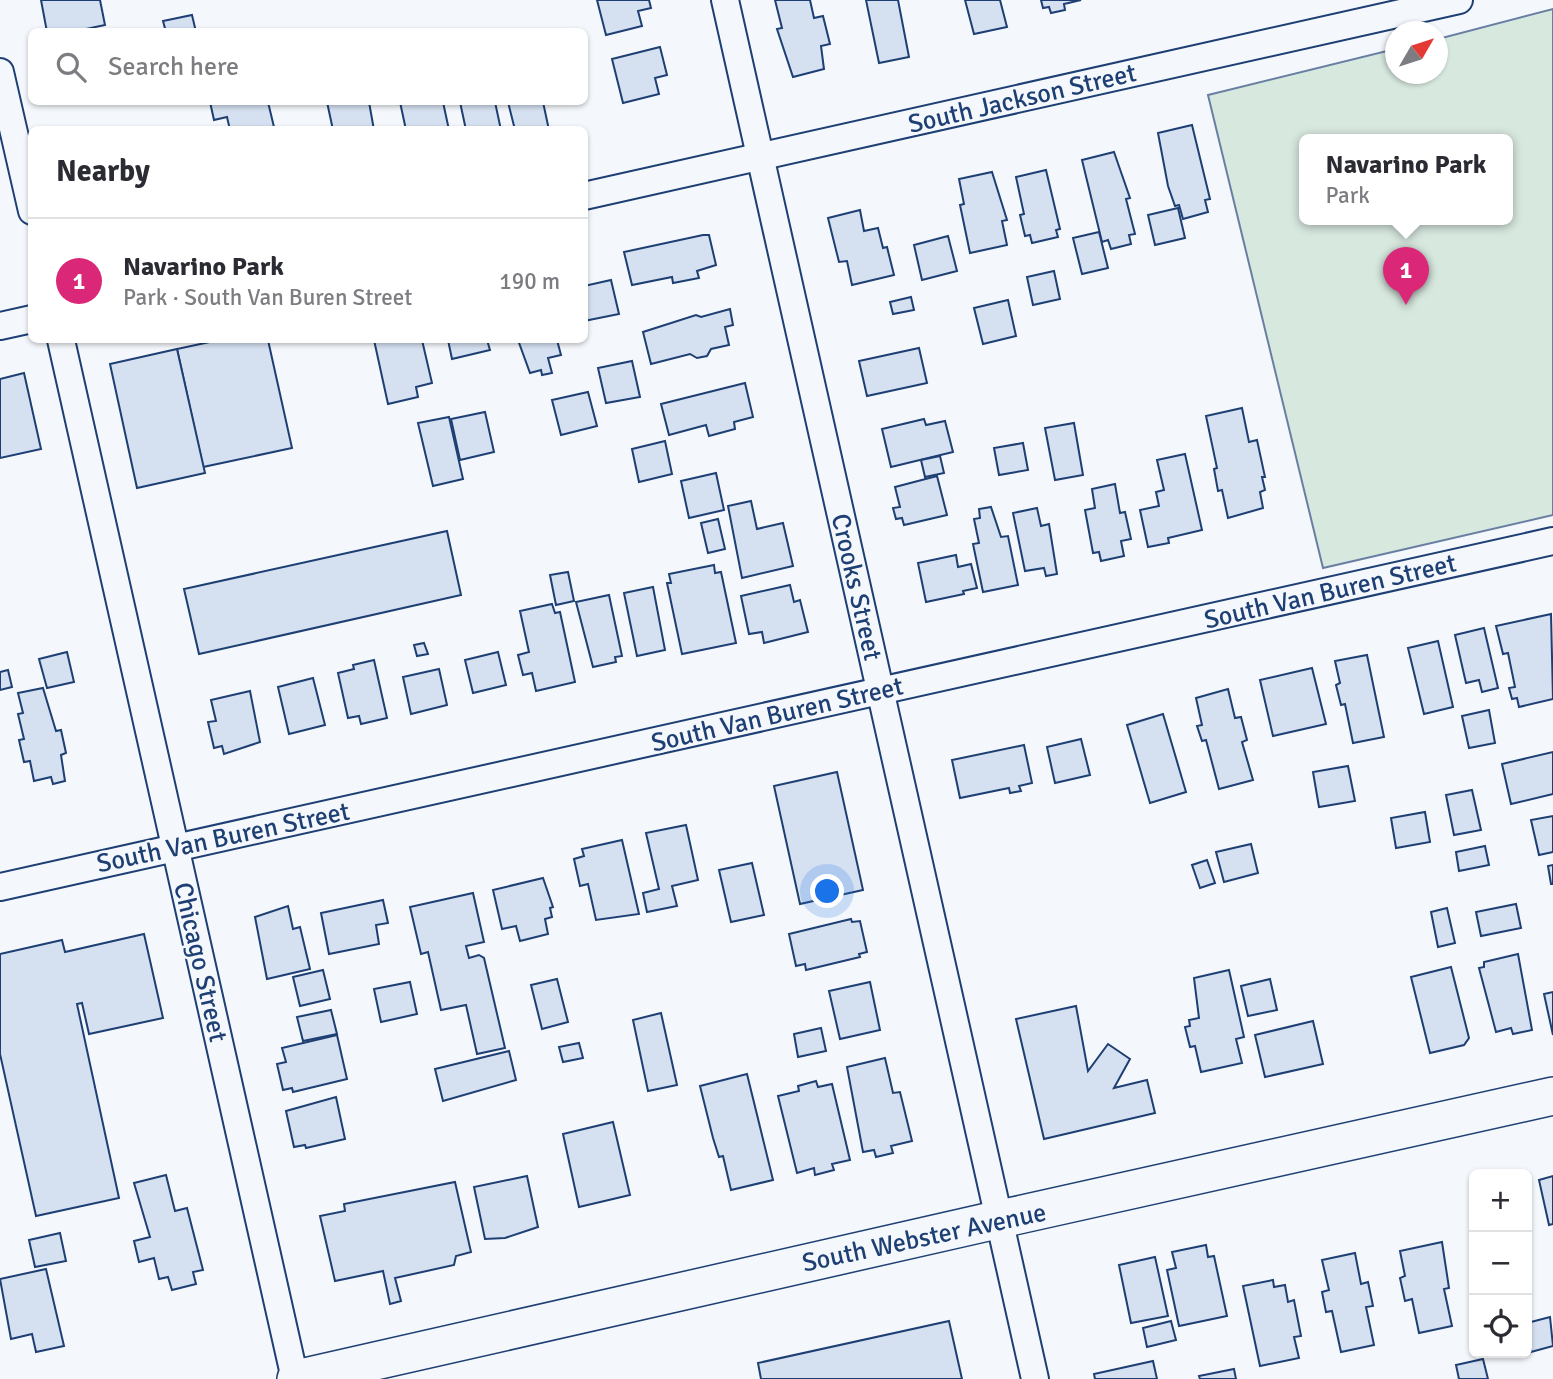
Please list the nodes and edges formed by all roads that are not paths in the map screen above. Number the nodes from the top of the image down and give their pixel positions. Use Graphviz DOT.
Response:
graph roads {
  1 [pos="725,0"];
  2 [pos="1459,0"];
  3 [pos="0,72"];
  4 [pos="760,157"];
  5 [pos="28,194"];
  6 [pos="588,195"];
  7 [pos="28,320"];
  8 [pos="0,326"];
  9 [pos="62,343"];
  10 [pos="1553,541"];
  11 [pos="881,691"];
  12 [pos="175,848"];
  13 [pos="0,887"];
  14 [pos="1553,1096"];
  15 [pos="999,1221"];
  16 [pos="295,1379"];
  17 [pos="1035,1379"];
  1 -- 4 [label="street, Crooks Street"];
  2 -- 4 [label="street, South Jackson Street"];
  3 -- 5 [label="street"];
  4 -- 6 [label="street, South Jackson Street"];
  4 -- 11 [label="street, Crooks Street"];
  7 -- 8 [label="street"];
  9 -- 12 [label="street, Chicago Street"];
  10 -- 11 [label="street, South Van Buren Street"];
  11 -- 12 [label="street, South Van Buren Street"];
  11 -- 15 [label="street, Crooks Street"];
  12 -- 13 [label="street, South Van Buren Street"];
  12 -- 16 [label="street, Chicago Street"];
  14 -- 15 [label="main road, South Webster Avenue"];
  15 -- 16 [label="main road, South Webster Avenue"];
  15 -- 17 [label="street, Crooks Street"];
}
